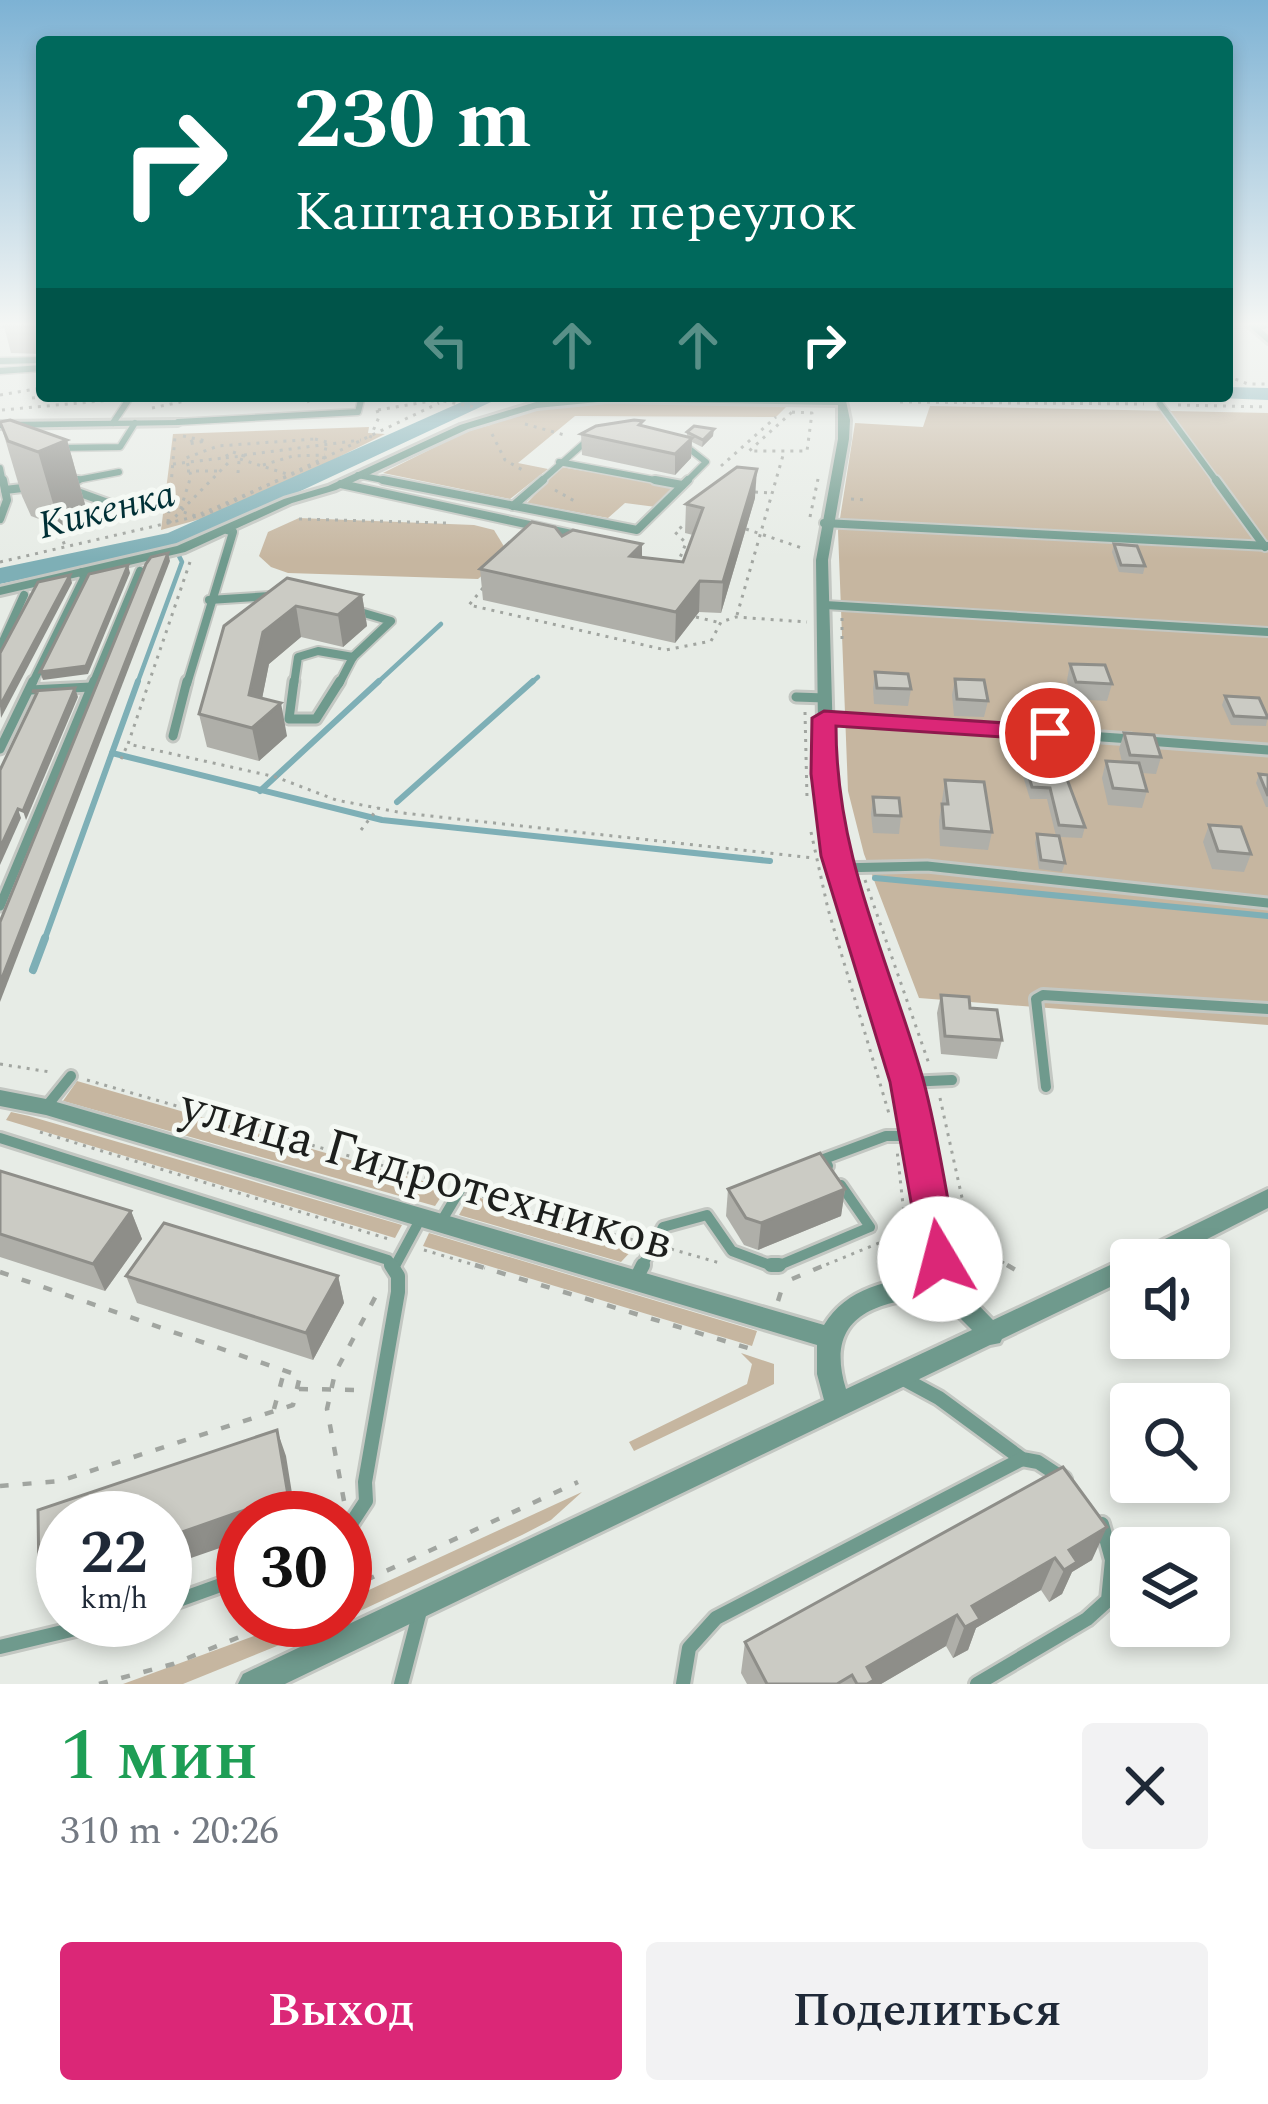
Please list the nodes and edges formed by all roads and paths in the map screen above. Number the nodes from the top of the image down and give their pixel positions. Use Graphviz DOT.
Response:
graph roads {
  1 [pos="91,402"];
  2 [pos="129,402"];
  3 [pos="180,402"];
  4 [pos="360,402"];
  5 [pos="458,402"];
  6 [pos="558,402"];
  7 [pos="842,402"];
  8 [pos="900,402"];
  9 [pos="439,403"];
  10 [pos="65,404"];
  11 [pos="1160,404"];
  12 [pos="1268,407"];
  13 [pos="152,408"];
  14 [pos="480,409"];
  15 [pos="0,410"];
  16 [pos="377,410"];
  17 [pos="367,411"];
  18 [pos="72,412"];
  19 [pos="776,417"];
  20 [pos="520,422"];
  21 [pos="113,423"];
  22 [pos="135,423"];
  23 [pos="0,425"];
  24 [pos="177,428"];
  25 [pos="606,436"];
  26 [pos="192,439"];
  27 [pos="369,439"];
  28 [pos="494,439"];
  29 [pos="578,439"];
  30 [pos="669,442"];
  31 [pos="326,445"];
  32 [pos="208,447"];
  33 [pos="55,448"];
  34 [pos="298,448"];
  35 [pos="267,452"];
  36 [pos="784,452"];
  37 [pos="327,455"];
  38 [pos="225,456"];
  39 [pos="307,456"];
  40 [pos="241,458"];
  41 [pos="201,460"];
  42 [pos="231,460"];
  43 [pos="272,460"];
  44 [pos="324,461"];
  45 [pos="188,462"];
  46 [pos="559,462"];
  47 [pos="173,464"];
  48 [pos="262,465"];
  49 [pos="308,468"];
  50 [pos="200,470"];
  51 [pos="717,470"];
  52 [pos="187,471"];
  53 [pos="220,471"];
  54 [pos="0,472"];
  55 [pos="119,472"];
  56 [pos="238,473"];
  57 [pos="358,475"];
  58 [pos="291,476"];
  59 [pos="534,478"];
  60 [pos="341,484"];
  61 [pos="544,484"];
  62 [pos="682,485"];
  63 [pos="39,487"];
  64 [pos="5,490"];
  65 [pos="751,492"];
  66 [pos="772,493"];
  67 [pos="844,499"];
  68 [pos="866,500"];
  69 [pos="513,506"];
  70 [pos="119,507"];
  71 [pos="587,509"];
  72 [pos="179,511"];
  73 [pos="208,513"];
  74 [pos="196,516"];
  75 [pos="694,518"];
  76 [pos="0,519"];
  77 [pos="299,519"];
  78 [pos="168,524"];
  79 [pos="223,524"];
  80 [pos="463,524"];
  81 [pos="824,524"];
  82 [pos="746,529"];
  83 [pos="761,532"];
  84 [pos="60,533"];
  85 [pos="580,543"];
  86 [pos="66,547"];
  87 [pos="1267,548"];
  88 [pos="806,549"];
  89 [pos="185,550"];
  90 [pos="0,562"];
  91 [pos="82,572"];
  92 [pos="140,572"];
  93 [pos="674,574"];
  94 [pos="484,587"];
  95 [pos="0,591"];
  96 [pos="24,595"];
  97 [pos="287,595"];
  98 [pos="209,599"];
  99 [pos="825,604"];
  100 [pos="354,611"];
  101 [pos="696,616"];
  102 [pos="736,616"];
  103 [pos="721,622"];
  104 [pos="808,622"];
  105 [pos="1268,632"];
  106 [pos="0,648"];
  107 [pos="353,657"];
  108 [pos="91,687"];
  109 [pos="30,689"];
  110 [pos="796,697"];
  111 [pos="824,698"];
  112 [pos="824,718"];
  113 [pos="4,731"];
  114 [pos="173,736"];
  115 [pos="128,744"];
  116 [pos="0,749"];
  117 [pos="1268,750"];
  118 [pos="121,759"];
  119 [pos="376,811"];
  120 [pos="361,830"];
  121 [pos="816,858"];
  122 [pos="849,868"];
  123 [pos="1268,903"];
  124 [pos="0,906"];
  125 [pos="1268,1009"];
  126 [pos="0,1064"];
  127 [pos="931,1069"];
  128 [pos="70,1076"];
  129 [pos="952,1080"];
  130 [pos="907,1082"];
  131 [pos="1046,1087"];
  132 [pos="938,1090"];
  133 [pos="4,1105"];
  134 [pos="46,1107"];
  135 [pos="20,1126"];
  136 [pos="919,1136"];
  137 [pos="0,1138"];
  138 [pos="461,1188"];
  139 [pos="1268,1198"];
  140 [pos="431,1219"];
  141 [pos="906,1232"];
  142 [pos="970,1234"];
  143 [pos="1186,1239"];
  144 [pos="394,1240"];
  145 [pos="639,1241"];
  146 [pos="970,1244"];
  147 [pos="423,1249"];
  148 [pos="394,1268"];
  149 [pos="0,1272"];
  150 [pos="1026,1276"];
  151 [pos="1110,1276"];
  152 [pos="635,1279"];
  153 [pos="383,1283"];
  154 [pos="943,1285"];
  155 [pos="773,1314"];
  156 [pos="992,1335"];
  157 [pos="828,1337"];
  158 [pos="761,1352"];
  159 [pos="284,1370"];
  160 [pos="902,1378"];
  161 [pos="297,1388"];
  162 [pos="331,1389"];
  163 [pos="380,1390"];
  164 [pos="838,1405"];
  165 [pos="273,1412"];
  166 [pos="1022,1459"];
  167 [pos="578,1482"];
  168 [pos="0,1486"];
  169 [pos="342,1491"];
  170 [pos="366,1491"];
  171 [pos="372,1577"];
  172 [pos="421,1605"];
  173 [pos="36,1638"];
  174 [pos="216,1646"];
  175 [pos="0,1647"];
  176 [pos="99,1684"];
  177 [pos="253,1684"];
  178 [pos="401,1684"];
  179 [pos="683,1684"];
  180 [pos="977,1684"];
  1 -- 10 [label="path"];
  2 -- 21 [label="lane"];
  3 -- 13 [label="path"];
  4 -- 24 [label="lane"];
  5 -- 14 [label="path"];
  6 -- 57 [label="street"];
  7 -- 81 [label="street"];
  8 -- 11 [label="path"];
  9 -- 16 [label="path"];
  9 -- 27 [label="path"];
  10 -- 15 [label="path"];
  10 -- 18 [label="path"];
  11 -- 12 [label="path"];
  11 -- 87 [label="lane"];
  16 -- 17 [label="path"];
  16 -- 27 [label="path"];
  19 -- 51 [label="path"];
  20 -- 29 [label="path"];
  21 -- 22 [label="street"];
  21 -- 23 [label="street"];
  22 -- 24 [label="street"];
  22 -- 33 [label="lane"];
  24 -- 47 [label="path"];
  25 -- 46 [label="lane"];
  26 -- 32 [label="path"];
  27 -- 31 [label="path"];
  27 -- 44 [label="path"];
  28 -- 59 [label="path"];
  30 -- 62 [label="lane"];
  31 -- 32 [label="path"];
  31 -- 34 [label="path"];
  31 -- 37 [label="path"];
  32 -- 38 [label="path"];
  32 -- 45 [label="path"];
  34 -- 35 [label="path"];
  34 -- 39 [label="path"];
  35 -- 40 [label="path"];
  35 -- 43 [label="path"];
  36 -- 36 [label="path"];
  36 -- 66 [label="path"];
  37 -- 39 [label="path"];
  37 -- 44 [label="path"];
  38 -- 40 [label="path"];
  38 -- 41 [label="path"];
  38 -- 42 [label="path"];
  39 -- 43 [label="path"];
  39 -- 49 [label="path"];
  40 -- 42 [label="path"];
  40 -- 48 [label="path"];
  40 -- 56 [label="path"];
  41 -- 45 [label="path"];
  41 -- 50 [label="path"];
  42 -- 53 [label="path"];
  43 -- 48 [label="path"];
  44 -- 49 [label="path"];
  44 -- 58 [label="path"];
  45 -- 47 [label="path"];
  45 -- 52 [label="path"];
  46 -- 62 [label="lane"];
  46 -- 69 [label="lane"];
  47 -- 78 [label="path"];
  48 -- 58 [label="path"];
  49 -- 58 [label="path"];
  50 -- 52 [label="path"];
  50 -- 53 [label="path"];
  52 -- 72 [label="path"];
  53 -- 72 [label="path"];
  54 -- 64 [label="lane"];
  55 -- 70 [label="lane"];
  57 -- 60 [label="street"];
  57 -- 69 [label="lane"];
  58 -- 73 [label="path"];
  58 -- 74 [label="path"];
  60 -- 79 [label="street"];
  60 -- 85 [label="lane"];
  61 -- 71 [label="path"];
  62 -- 69 [label="lane"];
  63 -- 64 [label="lane"];
  64 -- 76 [label="lane"];
  65 -- 66 [label="path"];
  66 -- 83 [label="path"];
  67 -- 68 [label="path"];
  72 -- 74 [label="path"];
  72 -- 78 [label="path"];
  73 -- 74 [label="path"];
  73 -- 79 [label="path"];
  74 -- 78 [label="path"];
  75 -- 93 [label="path"];
  77 -- 80 [label="path"];
  78 -- 86 [label="path"];
  79 -- 91 [label="street"];
  79 -- 98 [label="lane"];
  81 -- 87 [label="lane"];
  81 -- 99 [label="street"];
  82 -- 83 [label="path"];
  83 -- 88 [label="path"];
  83 -- 102 [label="path"];
  84 -- 86 [label="path"];
  86 -- 90 [label="path"];
  89 -- 115 [label="path"];
  91 -- 95 [label="street"];
  91 -- 109 [label="lane"];
  92 -- 108 [label="lane"];
  94 -- 103 [label="path"];
  96 -- 106 [label="lane"];
  97 -- 98 [label="lane"];
  98 -- 114 [label="lane"];
  99 -- 105 [label="lane"];
  99 -- 111 [label="street"];
  100 -- 107 [label="lane"];
  101 -- 103 [label="path"];
  102 -- 103 [label="path"];
  102 -- 104 [label="path"];
  107 -- 107 [label="lane"];
  108 -- 109 [label="lane"];
  108 -- 124 [label="lane"];
  109 -- 113 [label="lane"];
  110 -- 111 [label="lane"];
  111 -- 112 [label="street"];
  112 -- 117 [label="lane"];
  112 -- 122 [label="street"];
  113 -- 116 [label="lane"];
  115 -- 118 [label="path"];
  115 -- 119 [label="path"];
  119 -- 120 [label="path"];
  119 -- 121 [label="path"];
  122 -- 123 [label="lane"];
  122 -- 127 [label="path"];
  122 -- 130 [label="street"];
  125 -- 131 [label="lane"];
  126 -- 128 [label="path"];
  128 -- 134 [label="lane"];
  128 -- 138 [label="path"];
  129 -- 130 [label="lane"];
  130 -- 136 [label="street"];
  132 -- 142 [label="path"];
  133 -- 134 [label="street, улица Гидротехников"];
  134 -- 140 [label="street, улица Гидротехников"];
  135 -- 144 [label="path"];
  136 -- 152 [label="lane"];
  136 -- 154 [label="street"];
  137 -- 148 [label="lane"];
  138 -- 140 [label="lane"];
  138 -- 145 [label="path"];
  139 -- 143 [label="street"];
  140 -- 148 [label="lane"];
  140 -- 152 [label="street, улица Гидротехников"];
  141 -- 155 [label="path"];
  146 -- 150 [label="path"];
  147 -- 158 [label="path"];
  148 -- 163 [label="lane"];
  149 -- 159 [label="path"];
  151 -- 156 [label="street"];
  152 -- 157 [label="street, улица Гидротехников"];
  153 -- 162 [label="path"];
  154 -- 156 [label="street"];
  154 -- 157 [label="street"];
  156 -- 160 [label="street"];
  157 -- 164 [label="street"];
  159 -- 161 [label="path"];
  159 -- 165 [label="path"];
  160 -- 164 [label="street"];
  160 -- 166 [label="lane"];
  161 -- 162 [label="path"];
  161 -- 165 [label="path"];
  162 -- 163 [label="path"];
  162 -- 169 [label="path"];
  163 -- 170 [label="lane"];
  164 -- 172 [label="street"];
  165 -- 168 [label="path"];
  166 -- 179 [label="lane"];
  166 -- 180 [label="lane"];
  167 -- 171 [label="path"];
  172 -- 177 [label="street"];
  172 -- 178 [label="lane"];
  173 -- 175 [label="lane"];
  174 -- 176 [label="path"];
}
